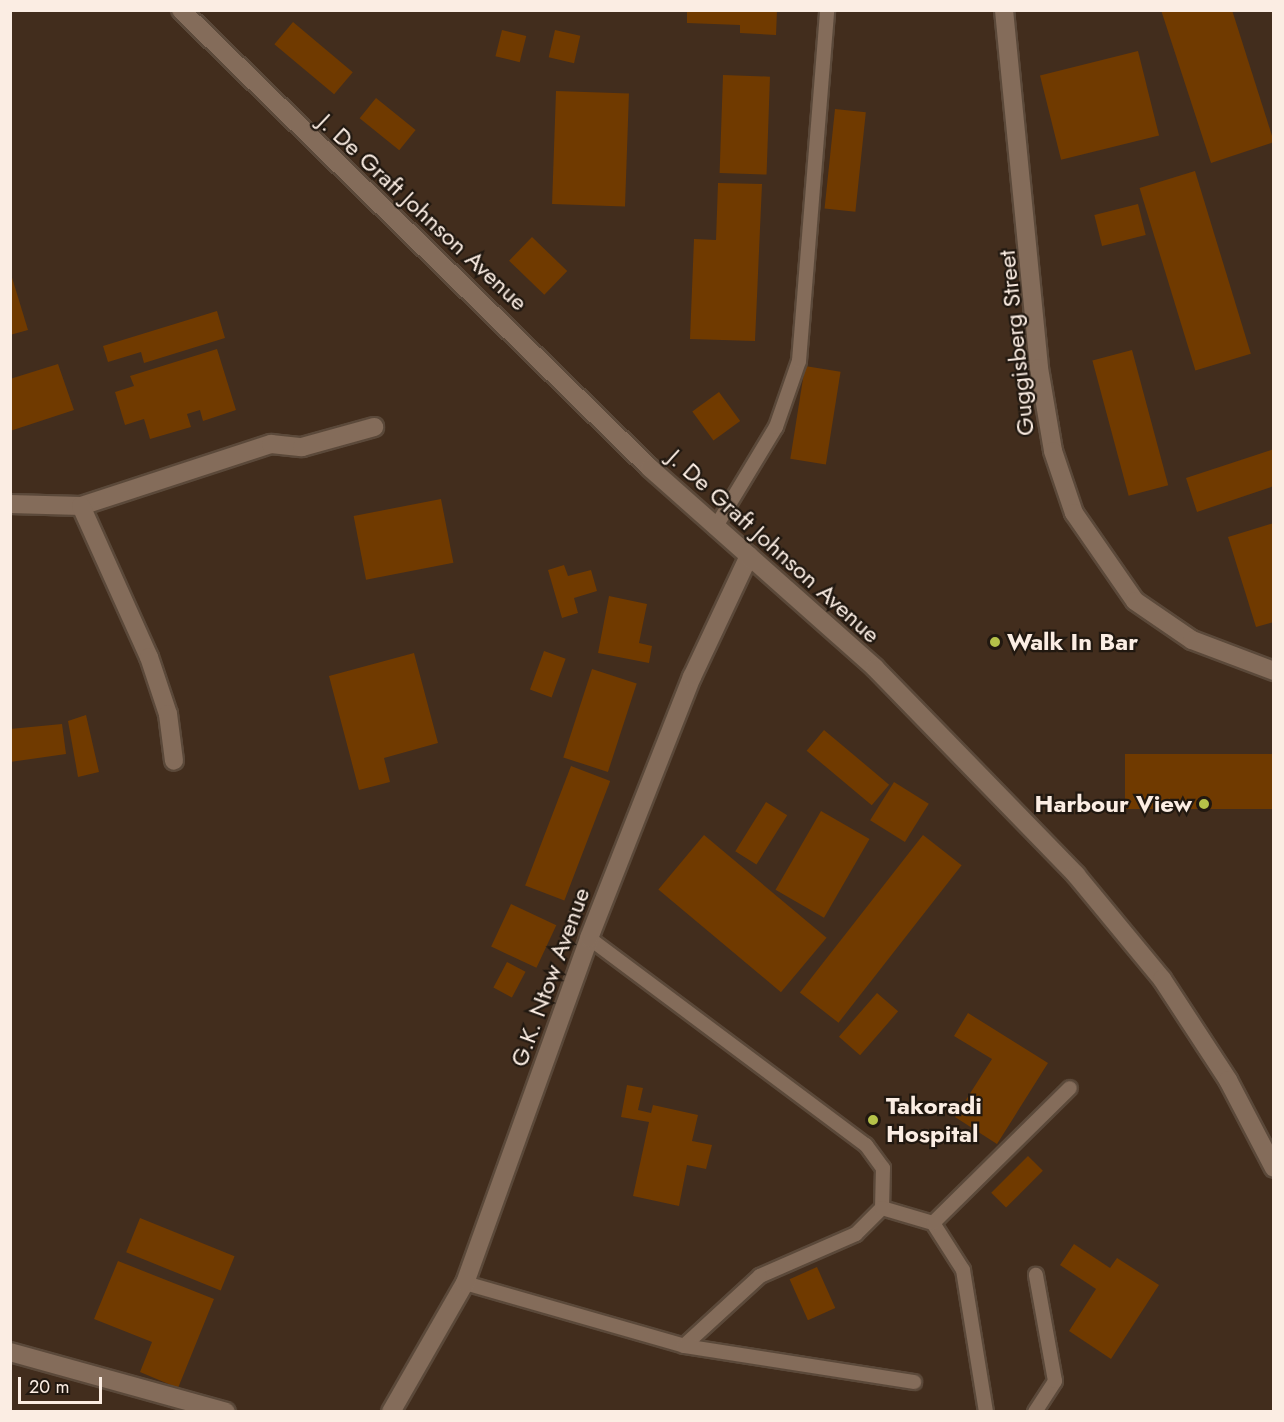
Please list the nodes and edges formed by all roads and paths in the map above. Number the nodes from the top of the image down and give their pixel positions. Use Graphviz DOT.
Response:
graph roads {
  1 [pos="181,10"];
  2 [pos="827,10"];
  3 [pos="1004,10"];
  4 [pos="374,427"];
  5 [pos="10,504"];
  6 [pos="81,506"];
  7 [pos="716,528"];
  8 [pos="749,556"];
  9 [pos="1274,671"];
  10 [pos="174,761"];
  11 [pos="589,938"];
  12 [pos="1070,1088"];
  13 [pos="1274,1168"];
  14 [pos="882,1208"];
  15 [pos="933,1224"];
  16 [pos="1036,1275"];
  17 [pos="465,1283"];
  18 [pos="684,1346"];
  19 [pos="10,1352"];
  20 [pos="914,1382"];
  21 [pos="982,1396"];
  22 [pos="226,1412"];
  23 [pos="391,1412"];
  24 [pos="986,1412"];
  25 [pos="997,1412"];
  26 [pos="1035,1412"];
  1 -- 7 [label="street, J. De Graft Johnson Avenue"];
  2 -- 7 [label="lane"];
  3 -- 9 [label="street, Guggisberg Street"];
  4 -- 6 [label="street"];
  5 -- 6 [label="street"];
  6 -- 10 [label="street"];
  7 -- 8 [label="street, J. De Graft Johnson Avenue"];
  8 -- 11 [label="street, G.K. Ntow Avenue"];
  8 -- 13 [label="street, J. De Graft Johnson Avenue"];
  11 -- 14 [label="lane"];
  11 -- 17 [label="street, G.K. Ntow Avenue"];
  12 -- 15 [label="lane"];
  14 -- 15 [label="lane"];
  14 -- 18 [label="lane"];
  15 -- 21 [label="lane"];
  16 -- 26 [label="lane"];
  17 -- 18 [label="lane"];
  17 -- 23 [label="street, G.K. Ntow Avenue"];
  18 -- 20 [label="lane"];
  19 -- 22 [label="street"];
  21 -- 24 [label="lane"];
  21 -- 25 [label="lane"];
}
